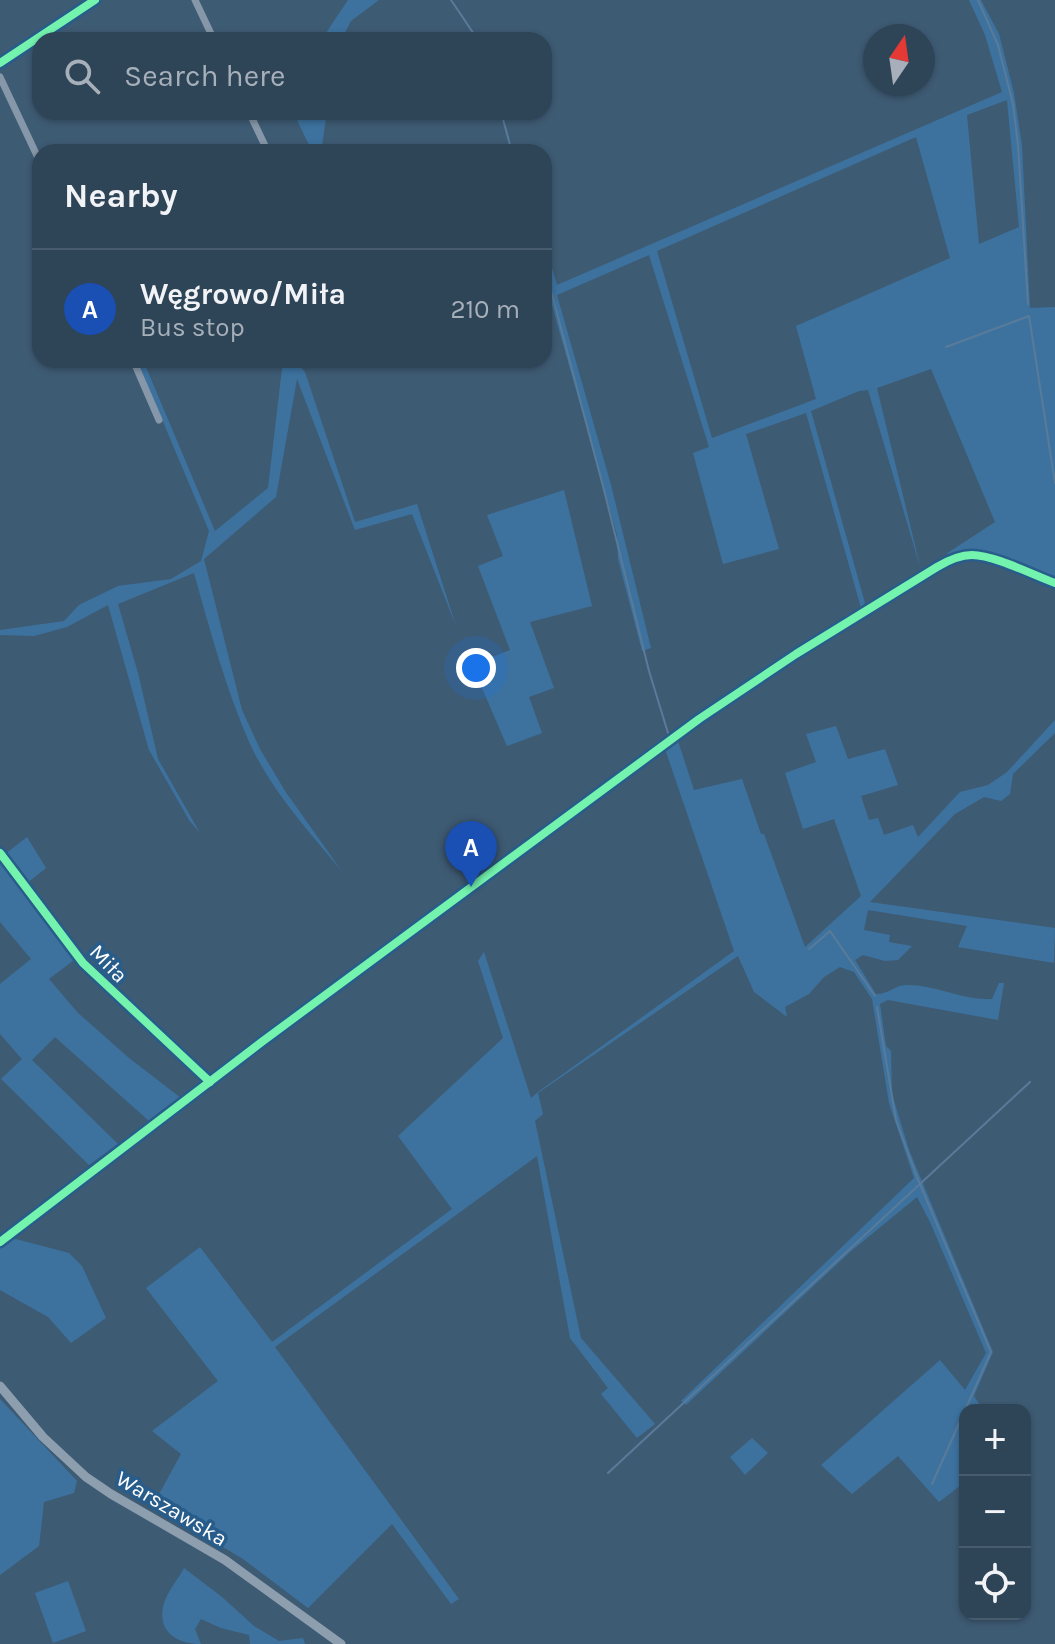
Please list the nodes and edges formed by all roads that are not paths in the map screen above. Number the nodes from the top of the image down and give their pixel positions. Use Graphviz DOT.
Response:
graph roads {
  1 [pos="95,0"];
  2 [pos="195,0"];
  3 [pos="47,32"];
  4 [pos="210,32"];
  5 [pos="32,42"];
  6 [pos="0,63"];
  7 [pos="0,77"];
  8 [pos="253,120"];
  9 [pos="264,144"];
  10 [pos="32,145"];
  11 [pos="136,368"];
  12 [pos="159,420"];
  13 [pos="1055,583"];
  14 [pos="0,853"];
  15 [pos="210,1082"];
  16 [pos="0,1242"];
  17 [pos="0,1386"];
  18 [pos="341,1644"];
  1 -- 3 [label="main road"];
  2 -- 4 [label="street"];
  5 -- 6 [label="main road"];
  7 -- 10 [label="street"];
  8 -- 9 [label="street"];
  11 -- 12 [label="street"];
  13 -- 15 [label="street"];
  14 -- 15 [label="street, Miła"];
  15 -- 16 [label="street"];
  17 -- 18 [label="main road, Warszawska"];
}
